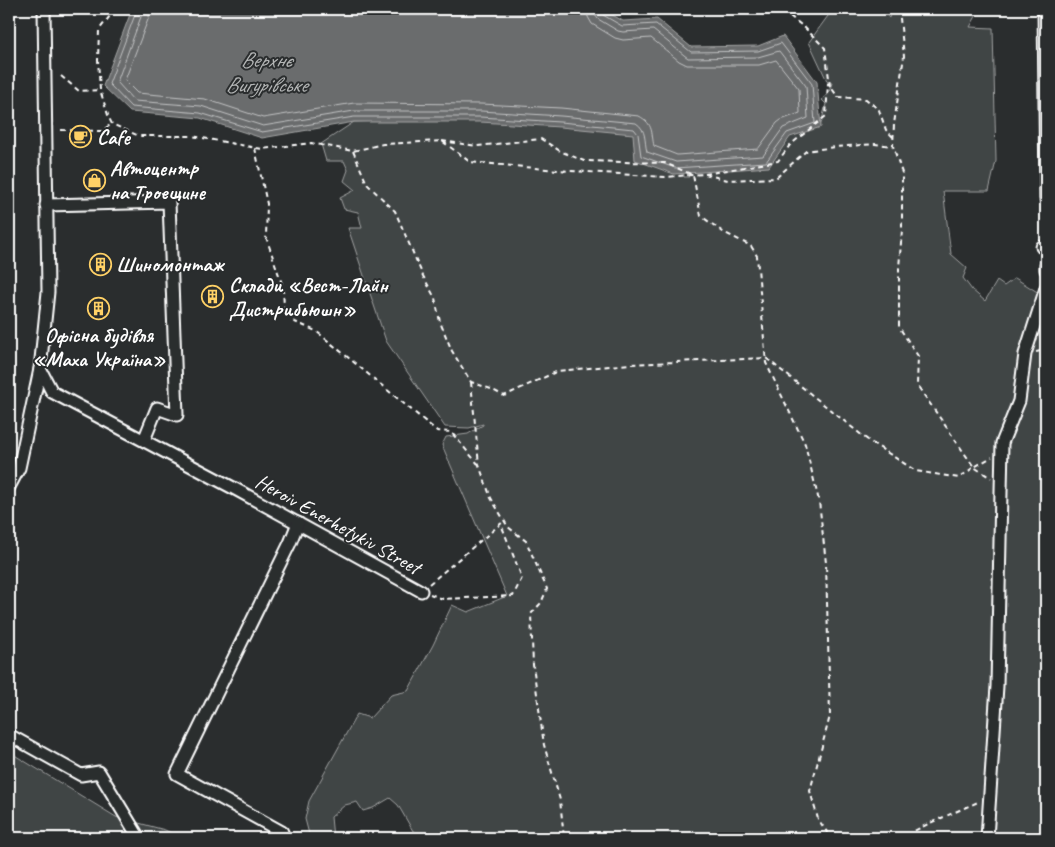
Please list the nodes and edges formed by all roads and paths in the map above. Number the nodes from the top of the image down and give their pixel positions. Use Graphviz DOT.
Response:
graph roads {
  1 [pos="44,9"];
  2 [pos="112,9"];
  3 [pos="785,9"];
  4 [pos="899,9"];
  5 [pos="1044,9"];
  6 [pos="61,76"];
  7 [pos="828,83"];
  8 [pos="100,90"];
  9 [pos="112,124"];
  10 [pos="61,130"];
  11 [pos="893,137"];
  12 [pos="442,141"];
  13 [pos="893,146"];
  14 [pos="255,148"];
  15 [pos="352,151"];
  16 [pos="704,174"];
  17 [pos="693,175"];
  18 [pos="1046,199"];
  19 [pos="46,205"];
  20 [pos="1046,264"];
  21 [pos="1046,270"];
  22 [pos="1046,288"];
  23 [pos="766,358"];
  24 [pos="40,369"];
  25 [pos="471,382"];
  26 [pos="144,440"];
  27 [pos="1002,450"];
  28 [pos="479,465"];
  29 [pos="974,467"];
  30 [pos="1002,484"];
  31 [pos="9,487"];
  32 [pos="504,521"];
  33 [pos="298,523"];
  34 [pos="500,524"];
  35 [pos="421,591"];
  36 [pos="9,736"];
  37 [pos="990,797"];
  38 [pos="282,832"];
  39 [pos="139,838"];
  40 [pos="564,838"];
  41 [pos="831,838"];
  42 [pos="910,838"];
  43 [pos="987,838"];
  1 -- 19 [label="street"];
  2 -- 8 [label="path"];
  3 -- 11 [label="path"];
  4 -- 11 [label="path"];
  5 -- 18 [label="street"];
  6 -- 8 [label="path"];
  7 -- 16 [label="path"];
  8 -- 9 [label="path"];
  9 -- 10 [label="path"];
  9 -- 14 [label="path"];
  11 -- 13 [label="path"];
  12 -- 15 [label="path"];
  12 -- 17 [label="path"];
  12 -- 17 [label="path"];
  13 -- 16 [label="path"];
  13 -- 29 [label="path"];
  14 -- 15 [label="path"];
  14 -- 28 [label="path"];
  15 -- 25 [label="path"];
  16 -- 17 [label="path"];
  17 -- 23 [label="path"];
  19 -- 24 [label="street"];
  19 -- 26 [label="street"];
  20 -- 21 [label="street"];
  22 -- 27 [label="street"];
  23 -- 25 [label="path"];
  23 -- 29 [label="path"];
  23 -- 41 [label="path"];
  24 -- 26 [label="street, Heroiv Enerhetykiv Street"];
  24 -- 31 [label="street"];
  25 -- 28 [label="path"];
  26 -- 33 [label="street, Heroiv Enerhetykiv Street"];
  27 -- 29 [label="path"];
  27 -- 30 [label="street"];
  28 -- 32 [label="path"];
  29 -- 30 [label="path"];
  30 -- 37 [label="street"];
  32 -- 34 [label="path"];
  32 -- 40 [label="path"];
  33 -- 35 [label="street, Heroiv Enerhetykiv Street"];
  33 -- 38 [label="street"];
  34 -- 35 [label="path"];
  34 -- 35 [label="path"];
  36 -- 39 [label="street"];
  37 -- 42 [label="path"];
  37 -- 43 [label="street"];
}
